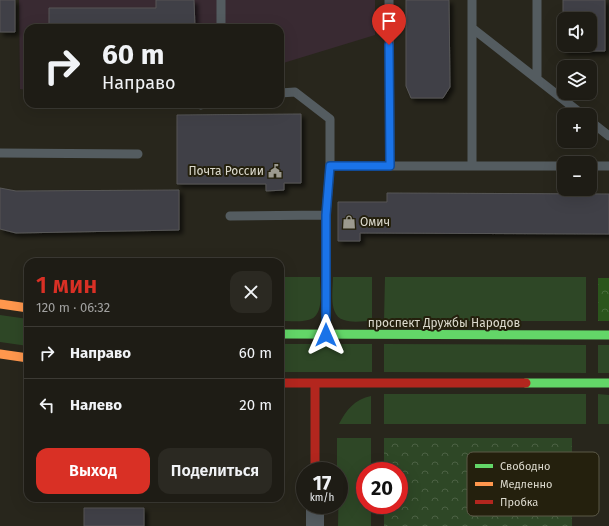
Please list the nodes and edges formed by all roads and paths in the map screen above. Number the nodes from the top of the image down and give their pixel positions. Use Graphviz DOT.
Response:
graph roads {
  1 [pos="221,0"];
  2 [pos="389,0"];
  3 [pos="472,0"];
  4 [pos="537,0"];
  5 [pos="221,24"];
  6 [pos="472,28"];
  7 [pos="537,79"];
  8 [pos="284,93"];
  9 [pos="574,108"];
  10 [pos="597,127"];
  11 [pos="609,136"];
  12 [pos="0,153"];
  13 [pos="138,154"];
  14 [pos="330,166"];
  15 [pos="390,166"];
  16 [pos="472,166"];
  17 [pos="557,166"];
  18 [pos="597,166"];
  19 [pos="609,166"];
  20 [pos="326,215"];
  21 [pos="230,216"];
  22 [pos="0,304"];
  23 [pos="24,307"];
  24 [pos="284,334"];
  25 [pos="326,335"];
  26 [pos="609,335"];
  27 [pos="0,354"];
  28 [pos="24,357"];
  29 [pos="284,383"];
  30 [pos="315,383"];
  31 [pos="609,383"];
  32 [pos="315,462"];
  33 [pos="315,514"];
  34 [pos="315,526"];
  1 -- 5 [label="lane"];
  2 -- 15 [label="lane"];
  3 -- 6 [label="lane"];
  4 -- 7 [label="lane"];
  6 -- 7 [label="lane"];
  6 -- 16 [label="lane"];
  7 -- 9 [label="lane"];
  8 -- 14 [label="lane"];
  10 -- 11 [label="lane"];
  12 -- 13 [label="lane"];
  14 -- 15 [label="lane"];
  14 -- 20 [label="lane"];
  15 -- 16 [label="lane"];
  16 -- 17 [label="lane"];
  18 -- 19 [label="lane"];
  20 -- 21 [label="lane"];
  20 -- 25 [label="lane"];
  22 -- 23 [label="street"];
  24 -- 25 [label="street, проспект Дружбы Народов"];
  25 -- 26 [label="street, проспект Дружбы Народов"];
  27 -- 28 [label="street"];
  29 -- 30 [label="street"];
  30 -- 31 [label="street"];
  30 -- 32 [label="street"];
  33 -- 34 [label="street"];
}
